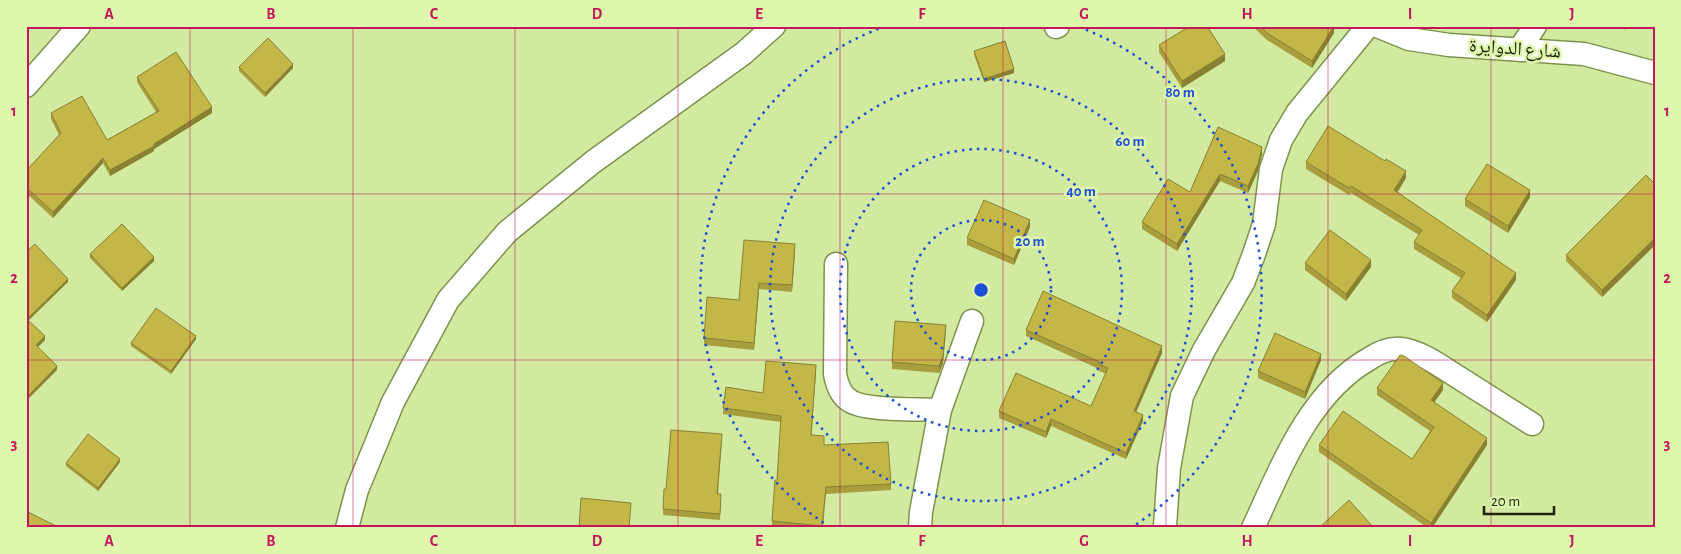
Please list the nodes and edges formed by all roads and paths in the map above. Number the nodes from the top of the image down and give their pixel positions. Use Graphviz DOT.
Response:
graph roads {
  1 [pos="79,26"];
  2 [pos="774,26"];
  3 [pos="1368,26"];
  4 [pos="1377,26"];
  5 [pos="1536,26"];
  6 [pos="1412,33"];
  7 [pos="1519,50"];
  8 [pos="30,73"];
  9 [pos="1655,73"];
  10 [pos="836,264"];
  11 [pos="972,321"];
  12 [pos="940,410"];
  13 [pos="1532,424"];
  14 [pos="1164,527"];
  15 [pos="347,528"];
  16 [pos="920,528"];
  17 [pos="1253,528"];
  1 -- 8 [label="street"];
  2 -- 15 [label="street"];
  3 -- 14 [label="street"];
  4 -- 6 [label="street, شارع الدوايرة"];
  5 -- 7 [label="street"];
  6 -- 7 [label="street, شارع الدوايرة"];
  7 -- 9 [label="street, شارع الدوايرة"];
  10 -- 12 [label="street"];
  11 -- 12 [label="street"];
  12 -- 16 [label="street"];
  13 -- 17 [label="street"];
}
